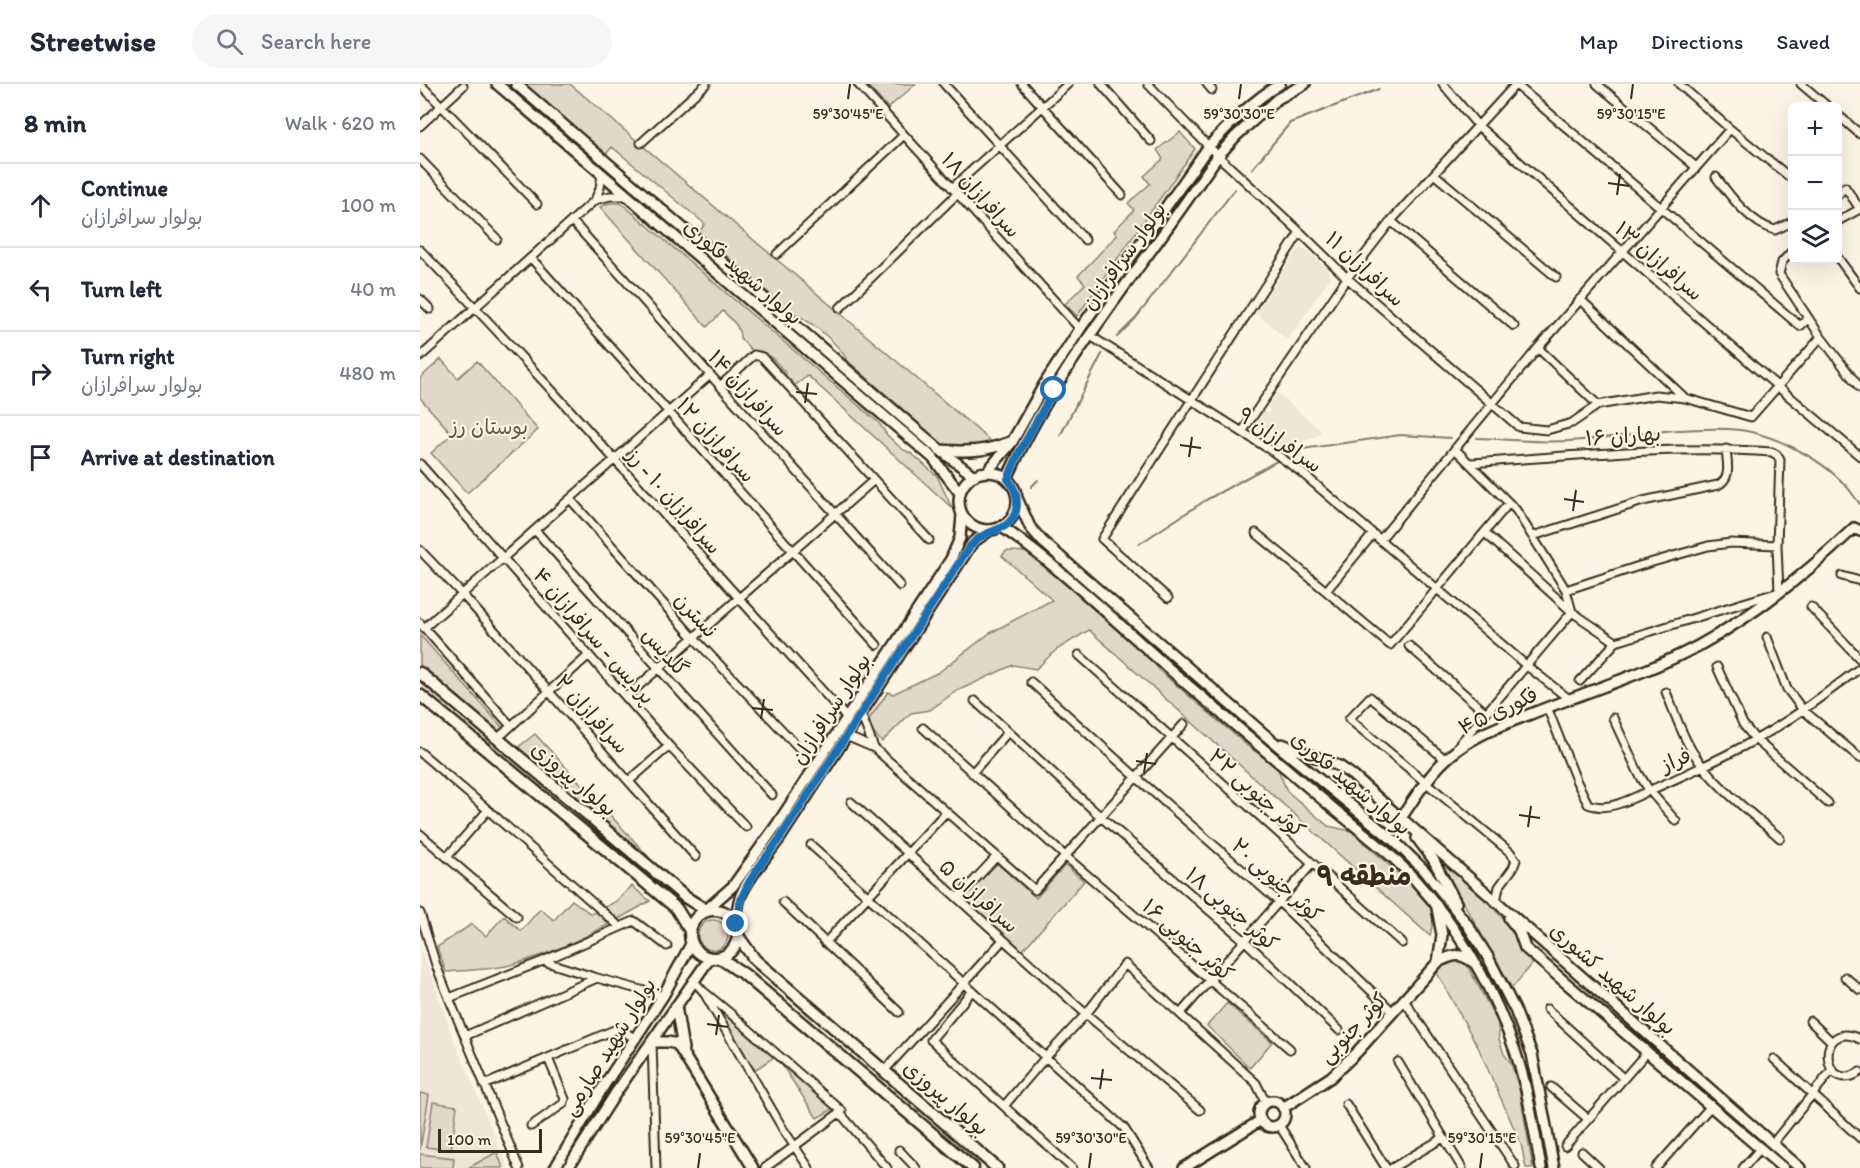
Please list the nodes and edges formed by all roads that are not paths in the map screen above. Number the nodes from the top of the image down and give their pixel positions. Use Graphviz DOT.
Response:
graph roads {
  1 [pos="420,84"];
  2 [pos="496,84"];
  3 [pos="516,84"];
  4 [pos="706,84"];
  5 [pos="858,84"];
  6 [pos="944,84"];
  7 [pos="1022,84"];
  8 [pos="1068,84"];
  9 [pos="1101,84"];
  10 [pos="1148,84"];
  11 [pos="1207,84"];
  12 [pos="1280,84"];
  13 [pos="1305,84"];
  14 [pos="1443,84"];
  15 [pos="1516,84"];
  16 [pos="1596,84"];
  17 [pos="1679,84"];
  18 [pos="1801,84"];
  19 [pos="462,86"];
  20 [pos="1212,90"];
  21 [pos="1822,102"];
  22 [pos="441,106"];
  23 [pos="1043,106"];
  24 [pos="1842,118"];
  25 [pos="420,126"];
  26 [pos="1478,126"];
  27 [pos="1730,129"];
  28 [pos="1860,134"];
  29 [pos="904,135"];
  30 [pos="1151,141"];
  31 [pos="642,142"];
  32 [pos="1000,145"];
  33 [pos="1209,146"];
  34 [pos="1218,156"];
  35 [pos="420,159"];
  36 [pos="1696,167"];
  37 [pos="602,174"];
  38 [pos="1434,174"];
  39 [pos="1788,176"];
  40 [pos="1716,177"];
  41 [pos="1842,190"];
  42 [pos="955,191"];
  43 [pos="1122,195"];
  44 [pos="628,196"];
  45 [pos="595,200"];
  46 [pos="537,204"];
  47 [pos="1661,208"];
  48 [pos="1860,209"];
  49 [pos="1842,218"];
  50 [pos="572,221"];
  51 [pos="1390,221"];
  52 [pos="1788,224"];
  53 [pos="1300,232"];
  54 [pos="497,239"];
  55 [pos="1085,240"];
  56 [pos="420,250"];
  57 [pos="1623,251"];
  58 [pos="777,254"];
  59 [pos="1788,255"];
  60 [pos="531,258"];
  61 [pos="1842,263"];
  62 [pos="1556,277"];
  63 [pos="1347,278"];
  64 [pos="1860,288"];
  65 [pos="420,299"];
  66 [pos="1580,299"];
  67 [pos="475,307"];
  68 [pos="840,308"];
  69 [pos="430,309"];
  70 [pos="1808,319"];
  71 [pos="1514,326"];
  72 [pos="1080,329"];
  73 [pos="1089,335"];
  74 [pos="1821,337"];
  75 [pos="1538,348"];
  76 [pos="420,357"];
  77 [pos="710,375"];
  78 [pos="720,386"];
  79 [pos="1776,386"];
  80 [pos="1860,388"];
  81 [pos="1684,398"];
  82 [pos="1191,400"];
  83 [pos="1493,404"];
  84 [pos="1598,405"];
  85 [pos="669,412"];
  86 [pos="1242,432"];
  87 [pos="1012,442"];
  88 [pos="1455,448"];
  89 [pos="1726,449"];
  90 [pos="940,450"];
  91 [pos="1860,456"];
  92 [pos="615,459"];
  93 [pos="1470,463"];
  94 [pos="420,464"];
  95 [pos="987,472"];
  96 [pos="974,476"];
  97 [pos="1008,479"];
  98 [pos="874,480"];
  99 [pos="960,493"];
  100 [pos="1017,498"];
  101 [pos="570,499"];
  102 [pos="1509,503"];
  103 [pos="835,514"];
  104 [pos="962,515"];
  105 [pos="1002,527"];
  106 [pos="535,530"];
  107 [pos="1857,530"];
  108 [pos="989,531"];
  109 [pos="1256,533"];
  110 [pos="1485,533"];
  111 [pos="1373,534"];
  112 [pos="1533,536"];
  113 [pos="929,540"];
  114 [pos="1380,540"];
  115 [pos="1777,545"];
  116 [pos="420,550"];
  117 [pos="793,551"];
  118 [pos="503,558"];
  119 [pos="1842,576"];
  120 [pos="1860,581"];
  121 [pos="900,586"];
  122 [pos="1438,590"];
  123 [pos="1566,590"];
  124 [pos="1326,591"];
  125 [pos="1779,592"];
  126 [pos="462,594"];
  127 [pos="1168,598"];
  128 [pos="738,599"];
  129 [pos="1811,607"];
  130 [pos="1572,612"];
  131 [pos="422,625"];
  132 [pos="693,637"];
  133 [pos="1767,637"];
  134 [pos="1616,642"];
  135 [pos="877,645"];
  136 [pos="1409,646"];
  137 [pos="1079,655"];
  138 [pos="589,656"];
  139 [pos="1860,659"];
  140 [pos="1527,666"];
  141 [pos="1717,667"];
  142 [pos="1860,668"];
  143 [pos="659,670"];
  144 [pos="420,673"];
  145 [pos="1580,681"];
  146 [pos="1031,682"];
  147 [pos="549,692"];
  148 [pos="1666,692"];
  149 [pos="420,695"];
  150 [pos="626,697"];
  151 [pos="1569,699"];
  152 [pos="975,701"];
  153 [pos="1547,707"];
  154 [pos="1803,710"];
  155 [pos="1486,713"];
  156 [pos="861,714"];
  157 [pos="847,718"];
  158 [pos="1613,718"];
  159 [pos="1184,724"];
  160 [pos="511,726"];
  161 [pos="923,728"];
  162 [pos="1008,732"];
  163 [pos="846,736"];
  164 [pos="1171,738"];
  165 [pos="497,739"];
  166 [pos="1755,739"];
  167 [pos="1271,740"];
  168 [pos="669,746"];
  169 [pos="874,748"];
  170 [pos="802,751"];
  171 [pos="420,752"];
  172 [pos="1448,758"];
  173 [pos="1860,758"];
  174 [pos="1703,767"];
  175 [pos="972,773"];
  176 [pos="1136,777"];
  177 [pos="629,781"];
  178 [pos="1425,783"];
  179 [pos="1649,790"];
  180 [pos="772,795"];
  181 [pos="851,802"];
  182 [pos="1828,803"];
  183 [pos="488,810"];
  184 [pos="946,813"];
  185 [pos="1101,817"];
  186 [pos="1401,818"];
  187 [pos="1676,821"];
  188 [pos="746,827"];
  189 [pos="420,834"];
  190 [pos="1780,837"];
  191 [pos="811,845"];
  192 [pos="907,854"];
  193 [pos="996,856"];
  194 [pos="1065,856"];
  195 [pos="696,857"];
  196 [pos="447,858"];
  197 [pos="1312,864"];
  198 [pos="867,897"];
  199 [pos="958,898"];
  200 [pos="1496,901"];
  201 [pos="783,902"];
  202 [pos="1279,902"];
  203 [pos="1437,906"];
  204 [pos="706,910"];
  205 [pos="420,913"];
  206 [pos="517,917"];
  207 [pos="736,924"];
  208 [pos="1467,924"];
  209 [pos="620,927"];
  210 [pos="689,928"];
  211 [pos="738,936"];
  212 [pos="1536,936"];
  213 [pos="1003,940"];
  214 [pos="1244,940"];
  215 [pos="691,944"];
  216 [pos="825,944"];
  217 [pos="1402,944"];
  218 [pos="667,946"];
  219 [pos="1526,948"];
  220 [pos="715,958"];
  221 [pos="543,961"];
  222 [pos="1438,962"];
  223 [pos="1475,964"];
  224 [pos="1845,977"];
  225 [pos="597,978"];
  226 [pos="693,980"];
  227 [pos="1209,981"];
  228 [pos="963,984"];
  229 [pos="1860,990"];
  230 [pos="703,991"];
  231 [pos="972,992"];
  232 [pos="663,996"];
  233 [pos="448,998"];
  234 [pos="1404,1000"];
  235 [pos="676,1006"];
  236 [pos="1546,1010"];
  237 [pos="899,1012"];
  238 [pos="1393,1012"];
  239 [pos="1086,1014"];
  240 [pos="1180,1014"];
  241 [pos="1810,1021"];
  242 [pos="1339,1030"];
  243 [pos="465,1036"];
  244 [pos="1860,1039"];
  245 [pos="636,1040"];
  246 [pos="652,1042"];
  247 [pos="1833,1042"];
  248 [pos="1290,1049"];
  249 [pos="1647,1052"];
  250 [pos="684,1054"];
  251 [pos="548,1058"];
  252 [pos="1045,1058"];
  253 [pos="1774,1059"];
  254 [pos="1398,1062"];
  255 [pos="1832,1070"];
  256 [pos="884,1071"];
  257 [pos="1860,1072"];
  258 [pos="1623,1078"];
  259 [pos="484,1085"];
  260 [pos="1551,1087"];
  261 [pos="1812,1095"];
  262 [pos="1266,1103"];
  263 [pos="1346,1104"];
  264 [pos="1004,1106"];
  265 [pos="1711,1106"];
  266 [pos="1283,1108"];
  267 [pos="1200,1110"];
  268 [pos="841,1112"];
  269 [pos="1588,1119"];
  270 [pos="1261,1120"];
  271 [pos="1279,1125"];
  272 [pos="531,1126"];
  273 [pos="1443,1138"];
  274 [pos="1860,1138"];
  275 [pos="1773,1143"];
  276 [pos="795,1146"];
  277 [pos="1565,1146"];
  278 [pos="1760,1149"];
  279 [pos="899,1150"];
  280 [pos="1582,1152"];
  281 [pos="1515,1166"];
  282 [pos="572,1167"];
  283 [pos="519,1168"];
  284 [pos="555,1168"];
  285 [pos="656,1168"];
  286 [pos="753,1168"];
  287 [pos="765,1168"];
  288 [pos="809,1168"];
  289 [pos="888,1168"];
  290 [pos="916,1168"];
  291 [pos="974,1168"];
  292 [pos="997,1168"];
  293 [pos="1072,1168"];
  294 [pos="1149,1168"];
  295 [pos="1184,1168"];
  296 [pos="1306,1168"];
  297 [pos="1386,1168"];
  298 [pos="1392,1168"];
  299 [pos="1462,1168"];
  300 [pos="1540,1168"];
  301 [pos="1554,1168"];
  302 [pos="1599,1168"];
  303 [pos="1656,1168"];
  304 [pos="1743,1168"];
  305 [pos="1782,1168"];
  306 [pos="1800,1168"];
  1 -- 22 [label="street"];
  2 -- 37 [label="main road, بولوار شهید فکوری"];
  3 -- 90 [label="main road, بولوار شهید فکوری"];
  4 -- 31 [label="street"];
  5 -- 29 [label="street, سرافرازان ۱۸"];
  6 -- 32 [label="street"];
  7 -- 23 [label="street"];
  8 -- 23 [label="street"];
  9 -- 30 [label="street"];
  10 -- 33 [label="street, سرافرازان ۱۱"];
  11 -- 20 [label="street"];
  12 -- 33 [label="main road, بولوار سرافرازان"];
  13 -- 34 [label="main road, بولوار سرافرازان"];
  14 -- 26 [label="street, سرافرازان ۱۳"];
  15 -- 26 [label="street"];
  15 -- 47 [label="street"];
  16 -- 36 [label="street"];
  17 -- 27 [label="street"];
  18 -- 21 [label="street"];
  19 -- 22 [label="street"];
  22 -- 25 [label="street"];
  22 -- 46 [label="street"];
  23 -- 32 [label="street"];
  23 -- 43 [label="street"];
  24 -- 28 [label="street"];
  26 -- 38 [label="street"];
  26 -- 57 [label="street, سرافرازان ۱۳"];
  27 -- 36 [label="street"];
  27 -- 39 [label="street"];
  29 -- 42 [label="street, سرافرازان ۱۸"];
  29 -- 58 [label="street"];
  32 -- 42 [label="street"];
  32 -- 55 [label="street"];
  33 -- 34 [label="street, سرافرازان ۱۱"];
  33 -- 72 [label="main road, بولوار سرافرازان"];
  34 -- 53 [label="street, سرافرازان ۱۱"];
  34 -- 73 [label="main road, بولوار سرافرازان"];
  35 -- 54 [label="street"];
  36 -- 47 [label="street"];
  37 -- 44 [label="main road, بولوار شهید فکوری"];
  37 -- 45 [label="street"];
  38 -- 51 [label="street"];
  38 -- 62 [label="street"];
  40 -- 52 [label="street"];
  41 -- 48 [label="street"];
  42 -- 68 [label="street"];
  42 -- 72 [label="street, سرافرازان ۱۸"];
  44 -- 45 [label="street"];
  44 -- 99 [label="main road, بولوار شهید فکوری"];
  45 -- 50 [label="street"];
  47 -- 57 [label="street"];
  47 -- 70 [label="street"];
  48 -- 49 [label="street"];
  50 -- 60 [label="street"];
  50 -- 77 [label="street, سرافرازان ۱۴"];
  51 -- 63 [label="street"];
  51 -- 71 [label="street"];
  53 -- 63 [label="street, سرافرازان ۱۱"];
  53 -- 82 [label="street"];
  56 -- 67 [label="street, سرافرازان ۱۰ - رز"];
  57 -- 66 [label="street"];
  57 -- 79 [label="street, سرافرازان ۱۳"];
  59 -- 70 [label="street"];
  60 -- 67 [label="street"];
  60 -- 85 [label="street, سرافرازان ۱۲"];
  61 -- 64 [label="street"];
  63 -- 83 [label="street, سرافرازان ۱۱"];
  63 -- 86 [label="street"];
  65 -- 69 [label="street"];
  66 -- 75 [label="street"];
  66 -- 81 [label="street"];
  67 -- 76 [label="street"];
  67 -- 92 [label="street, سرافرازان ۱۰ - رز"];
  70 -- 74 [label="street"];
  72 -- 87 [label="main road, بولوار سرافرازان"];
  73 -- 82 [label="street, سرافرازان ۹"];
  73 -- 97 [label="main road, بولوار سرافرازان"];
  74 -- 79 [label="street"];
  74 -- 80 [label="street"];
  75 -- 83 [label="street"];
  75 -- 84 [label="street"];
  77 -- 78 [label="street, سرافرازان ۱۴"];
  77 -- 85 [label="street"];
  78 -- 98 [label="street"];
  78 -- 103 [label="street, سرافرازان ۱۴"];
  79 -- 81 [label="street"];
  79 -- 91 [label="street, سرافرازان ۱۳"];
  81 -- 84 [label="street"];
  82 -- 86 [label="street, سرافرازان ۹"];
  82 -- 127 [label="street"];
  83 -- 84 [label="street, سرافرازان ۱۱"];
  83 -- 88 [label="street"];
  85 -- 92 [label="street"];
  85 -- 117 [label="street, سرافرازان ۱۲"];
  86 -- 111 [label="street, سرافرازان ۹"];
  87 -- 90 [label="main road"];
  87 -- 95 [label="main road, بولوار سرافرازان"];
  88 -- 93 [label="street"];
  88 -- 114 [label="street"];
  89 -- 93 [label="street, بهاران ۱۶"];
  89 -- 112 [label="street"];
  89 -- 115 [label="street, بهاران ۱۶"];
  90 -- 96 [label="main road, بولوار شهید فکوری"];
  92 -- 101 [label="street"];
  92 -- 128 [label="street, سرافرازان ۱۰ - رز"];
  93 -- 102 [label="street"];
  94 -- 118 [label="street, پردیس - سرافرازان ۴"];
  95 -- 96 [label="main road"];
  95 -- 97 [label="main road"];
  96 -- 99 [label="main road"];
  97 -- 100 [label="main road"];
  98 -- 103 [label="street"];
  98 -- 113 [label="street"];
  99 -- 104 [label="main road"];
  100 -- 105 [label="main road"];
  100 -- 167 [label="main road, بولوار شهید فکوری"];
  101 -- 106 [label="street"];
  101 -- 132 [label="street, نسترن"];
  102 -- 110 [label="street"];
  102 -- 112 [label="street"];
  103 -- 117 [label="street"];
  103 -- 121 [label="street, سرافرازان ۱۴"];
  104 -- 108 [label="main road"];
  104 -- 157 [label="main road, بولوار سرافرازان"];
  105 -- 108 [label="main road"];
  105 -- 203 [label="main road, بولوار شهید فکوری"];
  106 -- 118 [label="street"];
  106 -- 143 [label="street, گلدیس"];
  107 -- 125 [label="main road, فکوری ۴۵"];
  108 -- 156 [label="main road, بولوار سرافرازان"];
  109 -- 124 [label="street"];
  110 -- 122 [label="street"];
  110 -- 130 [label="street"];
  111 -- 114 [label="street, سرافرازان ۹"];
  111 -- 124 [label="street"];
  112 -- 123 [label="street"];
  114 -- 122 [label="street, سرافرازان ۹"];
  115 -- 123 [label="street"];
  115 -- 125 [label="street"];
  116 -- 126 [label="street, سرافرازان ۲"];
  117 -- 128 [label="street"];
  117 -- 135 [label="street, سرافرازان ۱۲"];
  118 -- 126 [label="street"];
  118 -- 138 [label="street, پردیس - سرافرازان ۴"];
  119 -- 120 [label="street"];
  122 -- 124 [label="street"];
  122 -- 140 [label="street, سرافرازان ۹"];
  123 -- 130 [label="street"];
  125 -- 134 [label="street"];
  125 -- 151 [label="main road, فکوری ۴۵"];
  126 -- 131 [label="street"];
  126 -- 147 [label="street, سرافرازان ۲"];
  128 -- 132 [label="street"];
  128 -- 157 [label="street, سرافرازان ۱۰ - رز"];
  129 -- 139 [label="street"];
  130 -- 134 [label="street"];
  130 -- 140 [label="street"];
  131 -- 160 [label="street"];
  132 -- 143 [label="street"];
  132 -- 170 [label="street, نسترن"];
  133 -- 154 [label="street"];
  134 -- 145 [label="street"];
  136 -- 155 [label="street"];
  137 -- 164 [label="street, کوثر جنوبی ۲۲"];
  138 -- 147 [label="street"];
  138 -- 150 [label="street, پردیس - سرافرازان ۴"];
  140 -- 151 [label="street, سرافرازان ۹"];
  140 -- 155 [label="street"];
  141 -- 166 [label="street"];
  142 -- 154 [label="street, فراز"];
  143 -- 150 [label="street"];
  143 -- 180 [label="street, گلدیس"];
  144 -- 165 [label="main road, بولوار پیروزی"];
  146 -- 176 [label="street, کوثر جنوبی ۲۰"];
  147 -- 160 [label="street"];
  147 -- 177 [label="street, سرافرازان ۲"];
  148 -- 174 [label="street"];
  149 -- 210 [label="main road, بولوار پیروزی"];
  150 -- 168 [label="street, پردیس - سرافرازان ۴"];
  151 -- 153 [label="main road, فکوری ۴۵"];
  152 -- 162 [label="street, کوثر جنوبی ۱۸"];
  153 -- 172 [label="main road, فکوری ۴۵"];
  153 -- 179 [label="street, فراز"];
  154 -- 166 [label="street, فراز"];
  154 -- 173 [label="street"];
  155 -- 172 [label="street"];
  156 -- 163 [label="main road, بولوار سرافرازان"];
  156 -- 169 [label="street"];
  157 -- 204 [label="main road, بولوار سرافرازان"];
  158 -- 179 [label="street"];
  159 -- 164 [label="street"];
  160 -- 165 [label="street"];
  161 -- 175 [label="street, کوثر جنوبی ۱۶"];
  162 -- 175 [label="street"];
  162 -- 185 [label="street, کوثر جنوبی ۱۸"];
  163 -- 169 [label="street"];
  163 -- 207 [label="main road, بولوار سرافرازان"];
  164 -- 176 [label="street"];
  164 -- 197 [label="street, کوثر جنوبی ۲۲"];
  165 -- 204 [label="main road, بولوار پیروزی"];
  166 -- 174 [label="street, فراز"];
  166 -- 182 [label="street"];
  167 -- 186 [label="main road"];
  167 -- 208 [label="main road, بولوار شهید فکوری"];
  168 -- 177 [label="street"];
  168 -- 188 [label="street, پردیس - سرافرازان ۴"];
  169 -- 184 [label="street"];
  171 -- 183 [label="street"];
  172 -- 178 [label="main road, فکوری ۴۵"];
  172 -- 178 [label="street"];
  174 -- 179 [label="street, فراز"];
  174 -- 190 [label="street"];
  175 -- 194 [label="street, کوثر جنوبی ۱۶"];
  176 -- 185 [label="street"];
  176 -- 202 [label="street, کوثر جنوبی ۲۰"];
  177 -- 195 [label="street, سرافرازان ۲"];
  178 -- 186 [label="main road, فکوری ۴۵"];
  178 -- 200 [label="street"];
  179 -- 187 [label="street"];
  181 -- 192 [label="street, سرافرازان ۵"];
  183 -- 196 [label="street"];
  183 -- 209 [label="street"];
  184 -- 192 [label="street"];
  184 -- 193 [label="street"];
  185 -- 194 [label="street"];
  185 -- 214 [label="street, کوثر جنوبی ۱۸"];
  186 -- 200 [label="main road, بولوار شهید کشوری"];
  186 -- 208 [label="main road"];
  189 -- 196 [label="street"];
  191 -- 198 [label="street"];
  192 -- 198 [label="street"];
  192 -- 199 [label="street, سرافرازان ۵"];
  193 -- 194 [label="street"];
  193 -- 199 [label="street"];
  194 -- 227 [label="street, کوثر جنوبی ۱۶"];
  196 -- 206 [label="street"];
  197 -- 202 [label="street"];
  197 -- 217 [label="street, کوثر جنوبی ۲۲"];
  198 -- 216 [label="street"];
  198 -- 228 [label="street"];
  199 -- 213 [label="street, سرافرازان ۵"];
  200 -- 212 [label="main road, بولوار شهید کشوری"];
  200 -- 219 [label="main road"];
  201 -- 216 [label="street"];
  202 -- 214 [label="street"];
  202 -- 238 [label="street, کوثر جنوبی ۲۰"];
  203 -- 222 [label="main road"];
  203 -- 223 [label="main road, بولوار شهید فکوری"];
  204 -- 207 [label="main road"];
  204 -- 210 [label="main road"];
  205 -- 233 [label="street"];
  207 -- 211 [label="main road"];
  208 -- 301 [label="main road, بولوار شهید فکوری"];
  209 -- 218 [label="street"];
  209 -- 221 [label="street"];
  210 -- 215 [label="main road"];
  211 -- 220 [label="main road"];
  211 -- 256 [label="main road, بولوار پیروزی"];
  212 -- 219 [label="main road"];
  212 -- 275 [label="main road, بولوار شهید کشوری"];
  213 -- 228 [label="street"];
  213 -- 239 [label="street, سرافرازان ۵"];
  214 -- 227 [label="street"];
  214 -- 242 [label="street, کوثر جنوبی ۱۸"];
  215 -- 220 [label="main road"];
  215 -- 232 [label="main road, بولوار شهید صارمی"];
  216 -- 237 [label="street"];
  219 -- 249 [label="main road, بولوار شهید کشوری"];
  220 -- 226 [label="main road, بولوار شهید صارمی"];
  220 -- 291 [label="main road, بولوار پیروزی"];
  221 -- 225 [label="street"];
  221 -- 233 [label="street"];
  222 -- 223 [label="main road"];
  222 -- 234 [label="main road, کوثر جنوبی"];
  223 -- 300 [label="main road, بولوار شهید فکوری"];
  224 -- 229 [label="street"];
  225 -- 232 [label="street"];
  225 -- 243 [label="street"];
  226 -- 230 [label="street"];
  226 -- 235 [label="main road, بولوار شهید صارمی"];
  227 -- 240 [label="street"];
  227 -- 248 [label="street, کوثر جنوبی ۱۶"];
  228 -- 231 [label="street"];
  228 -- 256 [label="street"];
  230 -- 268 [label="street"];
  230 -- 276 [label="street"];
  231 -- 252 [label="street"];
  231 -- 264 [label="street"];
  232 -- 245 [label="main road, بولوار شهید صارمی"];
  233 -- 243 [label="street"];
  234 -- 238 [label="main road, کوثر جنوبی"];
  234 -- 281 [label="street"];
  235 -- 246 [label="main road, بولوار شهید صارمی"];
  235 -- 250 [label="main road"];
  236 -- 258 [label="street"];
  238 -- 266 [label="main road, کوثر جنوبی"];
  239 -- 240 [label="street"];
  239 -- 252 [label="street"];
  239 -- 267 [label="street, سرافرازان ۵"];
  240 -- 262 [label="street"];
  241 -- 247 [label="street"];
  243 -- 259 [label="street"];
  244 -- 247 [label="street"];
  245 -- 251 [label="street"];
  245 -- 284 [label="main road, بولوار شهید صارمی"];
  246 -- 250 [label="main road"];
  246 -- 282 [label="main road, بولوار شهید صارمی"];
  246 -- 285 [label="street"];
  247 -- 255 [label="street"];
  249 -- 258 [label="street"];
  249 -- 265 [label="main road, بولوار شهید کشوری"];
  250 -- 286 [label="main road"];
  251 -- 259 [label="street"];
  251 -- 272 [label="street"];
  252 -- 264 [label="street"];
  252 -- 294 [label="street"];
  253 -- 261 [label="street"];
  254 -- 273 [label="street"];
  255 -- 257 [label="street"];
  255 -- 261 [label="street"];
  256 -- 292 [label="main road, بولوار پیروزی"];
  258 -- 269 [label="street"];
  259 -- 283 [label="street"];
  260 -- 269 [label="street"];
  261 -- 274 [label="street"];
  261 -- 275 [label="street"];
  262 -- 266 [label="main road"];
  262 -- 270 [label="main road"];
  263 -- 297 [label="street"];
  264 -- 293 [label="street"];
  265 -- 278 [label="main road, بولوار شهید کشوری"];
  265 -- 303 [label="street"];
  266 -- 271 [label="main road"];
  268 -- 276 [label="street"];
  268 -- 289 [label="street"];
  269 -- 277 [label="street"];
  270 -- 271 [label="main road"];
  270 -- 295 [label="main road"];
  271 -- 296 [label="street"];
  273 -- 298 [label="street"];
  273 -- 299 [label="street"];
  275 -- 306 [label="main road, بولوار شهید کشوری"];
  276 -- 287 [label="street"];
  276 -- 288 [label="street"];
  278 -- 304 [label="street"];
  278 -- 305 [label="main road, بولوار شهید کشوری"];
  279 -- 290 [label="street"];
  280 -- 302 [label="street"];
}
